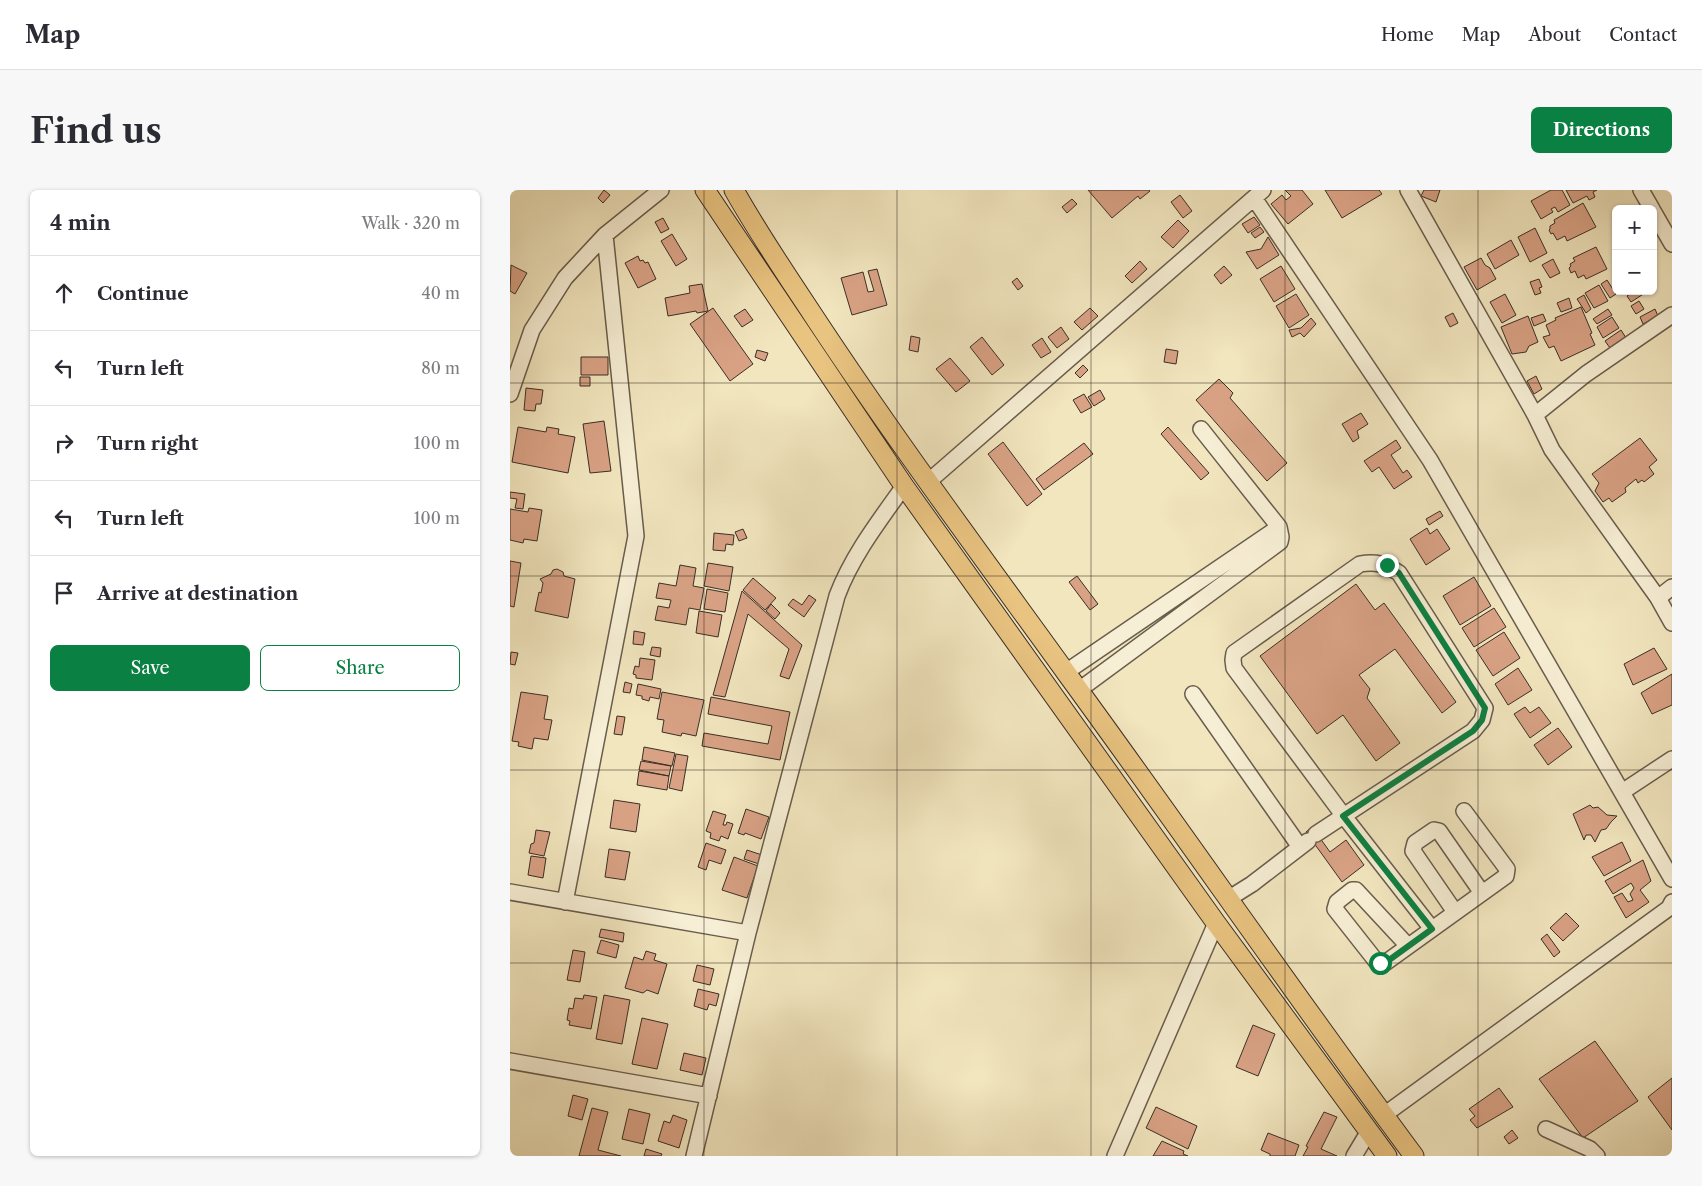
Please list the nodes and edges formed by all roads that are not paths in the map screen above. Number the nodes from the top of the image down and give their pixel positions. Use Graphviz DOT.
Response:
graph roads {
  1 [pos="661,190"];
  2 [pos="705,190"];
  3 [pos="734,190"];
  4 [pos="1408,190"];
  5 [pos="1641,190"];
  6 [pos="1259,194"];
  7 [pos="1650,205"];
  8 [pos="1657,217"];
  9 [pos="605,235"];
  10 [pos="1672,244"];
  11 [pos="1672,315"];
  12 [pos="510,394"];
  13 [pos="1535,415"];
  14 [pos="1201,429"];
  15 [pos="928,482"];
  16 [pos="904,486"];
  17 [pos="1278,527"];
  18 [pos="1672,588"];
  19 [pos="1658,598"];
  20 [pos="1151,614"];
  21 [pos="1672,623"];
  22 [pos="1163,628"];
  23 [pos="1066,672"];
  24 [pos="1079,690"];
  25 [pos="1194,694"];
  26 [pos="1672,759"];
  27 [pos="1622,792"];
  28 [pos="1464,811"];
  29 [pos="1343,816"];
  30 [pos="1309,840"];
  31 [pos="1672,879"];
  32 [pos="510,892"];
  33 [pos="1482,893"];
  34 [pos="1228,899"];
  35 [pos="565,902"];
  36 [pos="1672,902"];
  37 [pos="1455,912"];
  38 [pos="1216,923"];
  39 [pos="1432,929"];
  40 [pos="748,932"];
  41 [pos="1408,946"];
  42 [pos="510,1062"];
  43 [pos="709,1096"];
  44 [pos="1384,1116"];
  45 [pos="1546,1129"];
  46 [pos="1369,1131"];
  47 [pos="694,1156"];
  48 [pos="1115,1156"];
  49 [pos="1354,1156"];
  50 [pos="1387,1156"];
  51 [pos="1414,1156"];
  52 [pos="1597,1156"];
  1 -- 9 [label="street"];
  2 -- 16 [label="main road"];
  3 -- 15 [label="main road"];
  4 -- 13 [label="street"];
  5 -- 7 [label="street"];
  6 -- 15 [label="street"];
  6 -- 27 [label="street"];
  8 -- 10 [label="street"];
  9 -- 12 [label="street"];
  9 -- 35 [label="street"];
  11 -- 13 [label="street"];
  13 -- 19 [label="street"];
  14 -- 17 [label="street"];
  15 -- 23 [label="main road"];
  16 -- 38 [label="main road"];
  16 -- 40 [label="street"];
  17 -- 20 [label="street"];
  17 -- 22 [label="street"];
  18 -- 19 [label="street"];
  19 -- 21 [label="street"];
  20 -- 22 [label="street"];
  20 -- 23 [label="street"];
  22 -- 24 [label="street"];
  23 -- 24 [label="main road"];
  24 -- 34 [label="main road"];
  25 -- 30 [label="street"];
  26 -- 27 [label="street"];
  27 -- 31 [label="street"];
  28 -- 33 [label="street"];
  29 -- 29 [label="street"];
  29 -- 30 [label="street"];
  29 -- 39 [label="street"];
  30 -- 34 [label="street"];
  32 -- 35 [label="street"];
  33 -- 37 [label="street"];
  33 -- 37 [label="street"];
  34 -- 44 [label="main road"];
  35 -- 40 [label="street"];
  36 -- 44 [label="street"];
  37 -- 39 [label="street"];
  38 -- 46 [label="main road"];
  38 -- 48 [label="street"];
  39 -- 41 [label="street"];
  40 -- 43 [label="street"];
  41 -- 41 [label="street"];
  42 -- 43 [label="street"];
  43 -- 47 [label="street"];
  44 -- 51 [label="main road"];
  45 -- 52 [label="street"];
  46 -- 49 [label="street"];
  46 -- 50 [label="main road"];
}
